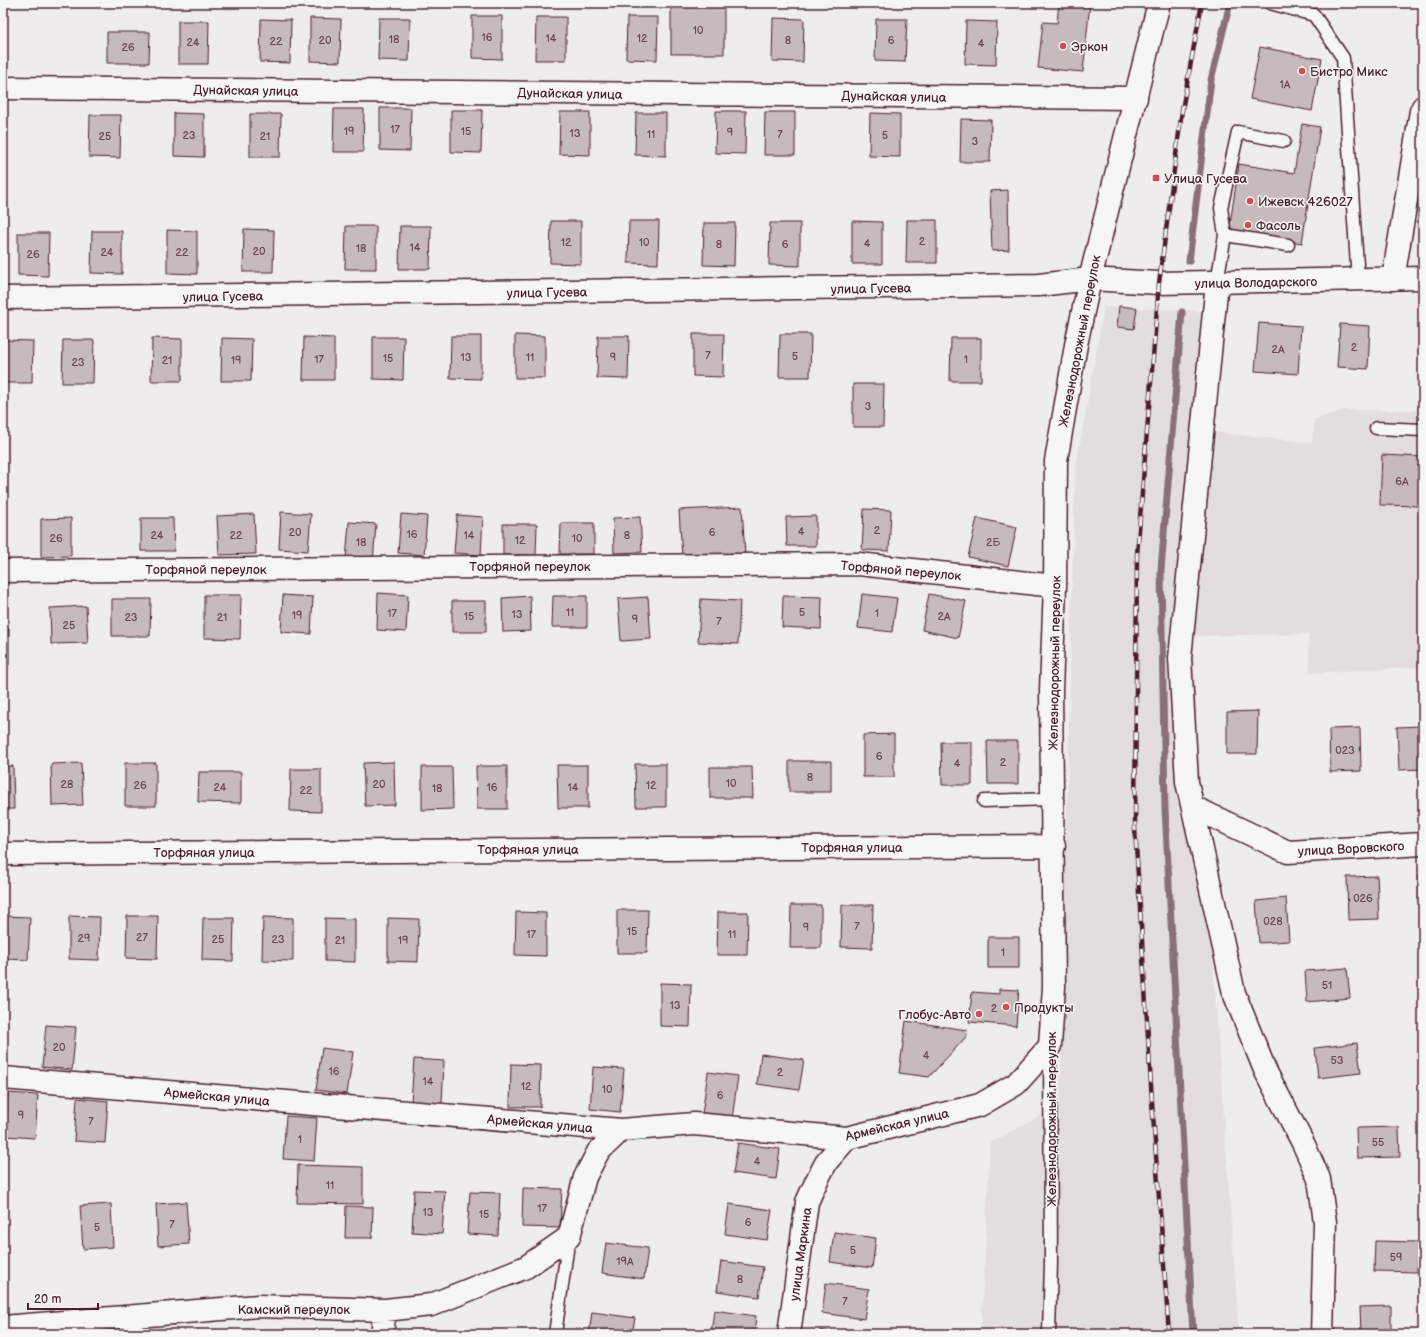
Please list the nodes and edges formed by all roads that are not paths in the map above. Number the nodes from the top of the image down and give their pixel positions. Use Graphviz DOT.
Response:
graph roads {
  1 [pos="1159,3"];
  2 [pos="1270,3"];
  3 [pos="3,88"];
  4 [pos="1136,98"];
  5 [pos="1423,107"];
  6 [pos="1284,141"];
  7 [pos="1226,235"];
  8 [pos="1288,245"];
  9 [pos="1423,278"];
  10 [pos="1090,279"];
  11 [pos="1393,279"];
  12 [pos="1358,280"];
  13 [pos="1217,282"];
  14 [pos="3,298"];
  15 [pos="1376,428"];
  16 [pos="1423,430"];
  17 [pos="3,571"];
  18 [pos="1055,586"];
  19 [pos="1053,799"];
  20 [pos="984,800"];
  21 [pos="1193,806"];
  22 [pos="1423,844"];
  23 [pos="1054,846"];
  24 [pos="3,854"];
  25 [pos="1050,1046"];
  26 [pos="3,1078"];
  27 [pos="621,1130"];
  28 [pos="847,1138"];
  29 [pos="569,1237"];
  30 [pos="386,1310"];
  31 [pos="3,1327"];
  32 [pos="382,1334"];
  33 [pos="555,1334"];
  34 [pos="790,1334"];
  35 [pos="1049,1334"];
  36 [pos="1322,1334"];
  1 -- 4 [label="street, Железнодорожный переулок"];
  2 -- 12 [label="lane"];
  3 -- 4 [label="street, Дунайская улица"];
  4 -- 10 [label="street, Железнодорожный переулок"];
  5 -- 11 [label="street"];
  6 -- 7 [label="lane"];
  7 -- 8 [label="lane"];
  7 -- 13 [label="lane"];
  9 -- 11 [label="street, улица Володарского"];
  10 -- 13 [label="street, улица Володарского"];
  10 -- 14 [label="street, улица Гусева"];
  10 -- 18 [label="street, Железнодорожный переулок"];
  11 -- 12 [label="street, улица Володарского"];
  12 -- 13 [label="street, улица Володарского"];
  13 -- 21 [label="street"];
  15 -- 16 [label="lane"];
  17 -- 18 [label="street, Торфяной переулок"];
  18 -- 19 [label="street, Железнодорожный переулок"];
  19 -- 20 [label="lane"];
  19 -- 23 [label="street, Железнодорожный переулок"];
  21 -- 22 [label="street, улица Воровского"];
  21 -- 36 [label="street"];
  23 -- 24 [label="street, Торфяная улица"];
  23 -- 25 [label="street, Железнодорожный переулок"];
  25 -- 28 [label="street, Армейская улица"];
  25 -- 35 [label="lane, Железнодорожный переулок"];
  26 -- 27 [label="street, Армейская улица"];
  27 -- 28 [label="street, Армейская улица"];
  27 -- 29 [label="street"];
  28 -- 34 [label="street, улица Маркина"];
  29 -- 30 [label="street, Камский переулок"];
  29 -- 33 [label="lane"];
  30 -- 31 [label="street, Камский переулок"];
  30 -- 32 [label="street"];
}
